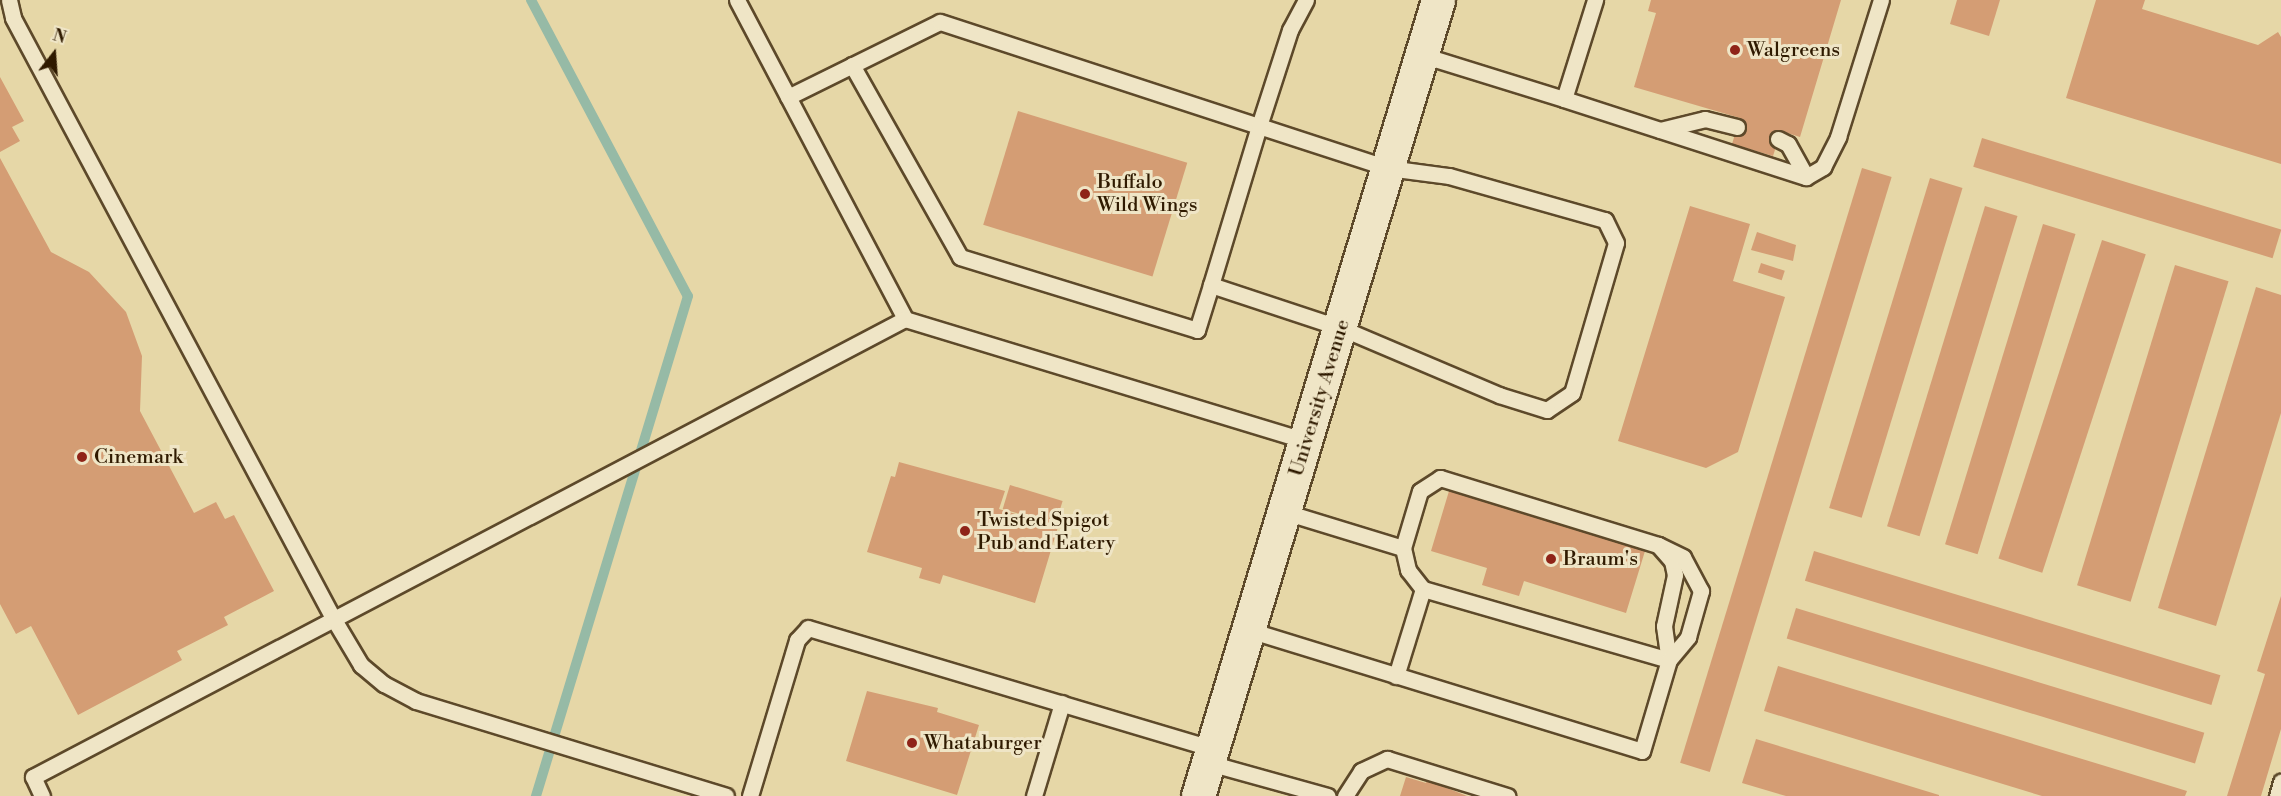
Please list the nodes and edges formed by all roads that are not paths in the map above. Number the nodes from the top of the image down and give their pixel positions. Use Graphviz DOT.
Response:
graph roads {
  1 [pos="9,0"];
  2 [pos="737,0"];
  3 [pos="1306,0"];
  4 [pos="1438,0"];
  5 [pos="1595,0"];
  6 [pos="1881,0"];
  7 [pos="1422,55"];
  8 [pos="852,66"];
  9 [pos="788,97"];
  10 [pos="1564,99"];
  11 [pos="1259,126"];
  12 [pos="1737,127"];
  13 [pos="1660,130"];
  14 [pos="1778,139"];
  15 [pos="1388,168"];
  16 [pos="1806,177"];
  17 [pos="1210,285"];
  18 [pos="905,319"];
  19 [pos="1341,328"];
  20 [pos="1306,441"];
  21 [pos="1286,512"];
  22 [pos="1658,545"];
  23 [pos="1403,548"];
  24 [pos="1423,589"];
  25 [pos="333,618"];
  26 [pos="1249,630"];
  27 [pos="1669,660"];
  28 [pos="1396,676"];
  29 [pos="1062,703"];
  30 [pos="1211,756"];
  31 [pos="2281,782"];
  32 [pos="42,796"];
  33 [pos="726,796"];
  34 [pos="750,796"];
  35 [pos="1034,796"];
  36 [pos="1198,796"];
  37 [pos="1328,796"];
  38 [pos="1345,796"];
  39 [pos="1507,796"];
  40 [pos="2277,796"];
  1 -- 25 [label="lane"];
  2 -- 9 [label="lane"];
  3 -- 11 [label="lane"];
  4 -- 7 [label="main road, University Avenue"];
  5 -- 10 [label="lane"];
  6 -- 16 [label="lane"];
  7 -- 10 [label="lane"];
  7 -- 15 [label="main road, University Avenue"];
  8 -- 9 [label="lane"];
  8 -- 11 [label="lane"];
  8 -- 17 [label="lane"];
  9 -- 18 [label="lane"];
  10 -- 13 [label="lane"];
  11 -- 15 [label="lane"];
  11 -- 17 [label="lane"];
  12 -- 13 [label="lane"];
  13 -- 16 [label="lane"];
  14 -- 16 [label="lane"];
  15 -- 19 [label="main road, University Avenue"];
  15 -- 19 [label="lane"];
  17 -- 19 [label="lane"];
  18 -- 20 [label="lane"];
  18 -- 25 [label="lane"];
  19 -- 20 [label="main road, University Avenue"];
  20 -- 21 [label="main road, University Avenue"];
  21 -- 23 [label="lane"];
  21 -- 26 [label="main road, University Avenue"];
  22 -- 23 [label="lane"];
  22 -- 27 [label="lane"];
  22 -- 27 [label="lane"];
  23 -- 24 [label="lane"];
  24 -- 27 [label="lane"];
  24 -- 28 [label="lane"];
  25 -- 32 [label="lane"];
  25 -- 33 [label="lane"];
  26 -- 28 [label="lane"];
  26 -- 30 [label="main road, University Avenue"];
  27 -- 28 [label="lane"];
  29 -- 30 [label="lane"];
  29 -- 34 [label="lane"];
  29 -- 35 [label="lane"];
  30 -- 36 [label="main road, University Avenue"];
  30 -- 37 [label="lane"];
  31 -- 40 [label="lane"];
  38 -- 39 [label="lane"];
}
